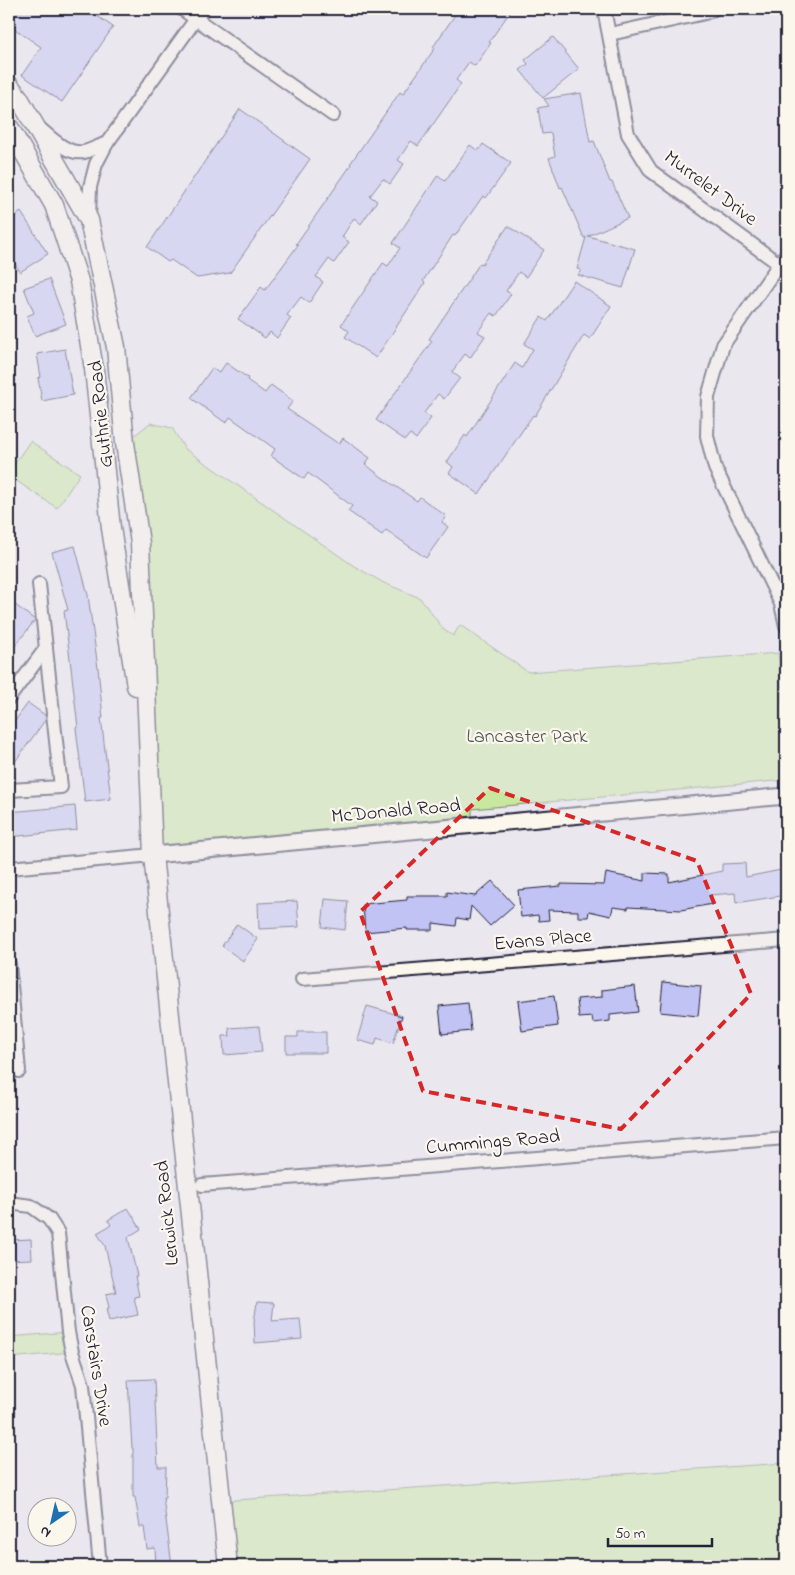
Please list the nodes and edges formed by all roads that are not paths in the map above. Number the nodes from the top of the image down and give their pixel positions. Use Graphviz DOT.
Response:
graph roads {
  1 [pos="182,9"];
  2 [pos="604,9"];
  3 [pos="714,9"];
  4 [pos="199,14"];
  5 [pos="610,34"];
  6 [pos="9,85"];
  7 [pos="333,115"];
  8 [pos="35,125"];
  9 [pos="9,127"];
  10 [pos="107,143"];
  11 [pos="89,220"];
  12 [pos="784,262"];
  13 [pos="39,584"];
  14 [pos="786,626"];
  15 [pos="46,648"];
  16 [pos="9,698"];
  17 [pos="149,763"];
  18 [pos="9,790"];
  19 [pos="786,796"];
  20 [pos="153,854"];
  21 [pos="9,868"];
  22 [pos="786,940"];
  23 [pos="9,964"];
  24 [pos="302,979"];
  25 [pos="19,1071"];
  26 [pos="786,1138"];
  27 [pos="202,1185"];
  28 [pos="9,1204"];
  29 [pos="100,1566"];
  30 [pos="228,1566"];
  1 -- 4 [label="street"];
  2 -- 5 [label="street, Murrelet Drive"];
  3 -- 5 [label="street"];
  4 -- 7 [label="street"];
  4 -- 10 [label="street"];
  5 -- 12 [label="street, Murrelet Drive"];
  6 -- 8 [label="main road, Guthrie Road"];
  8 -- 10 [label="street"];
  8 -- 11 [label="main road, Guthrie Road"];
  9 -- 17 [label="main road, Guthrie Road"];
  10 -- 11 [label="street"];
  11 -- 17 [label="main road, Guthrie Road"];
  12 -- 14 [label="street"];
  13 -- 15 [label="street"];
  15 -- 16 [label="street"];
  15 -- 18 [label="street"];
  17 -- 20 [label="main road, Guthrie Road"];
  19 -- 20 [label="street, McDonald Road"];
  20 -- 21 [label="street, McDonald Road"];
  20 -- 30 [label="main road, Lerwick Road"];
  22 -- 24 [label="street, Evans Place"];
  23 -- 25 [label="street"];
  26 -- 27 [label="street, Cummings Road"];
  28 -- 29 [label="street, Carstairs Drive"];
}
